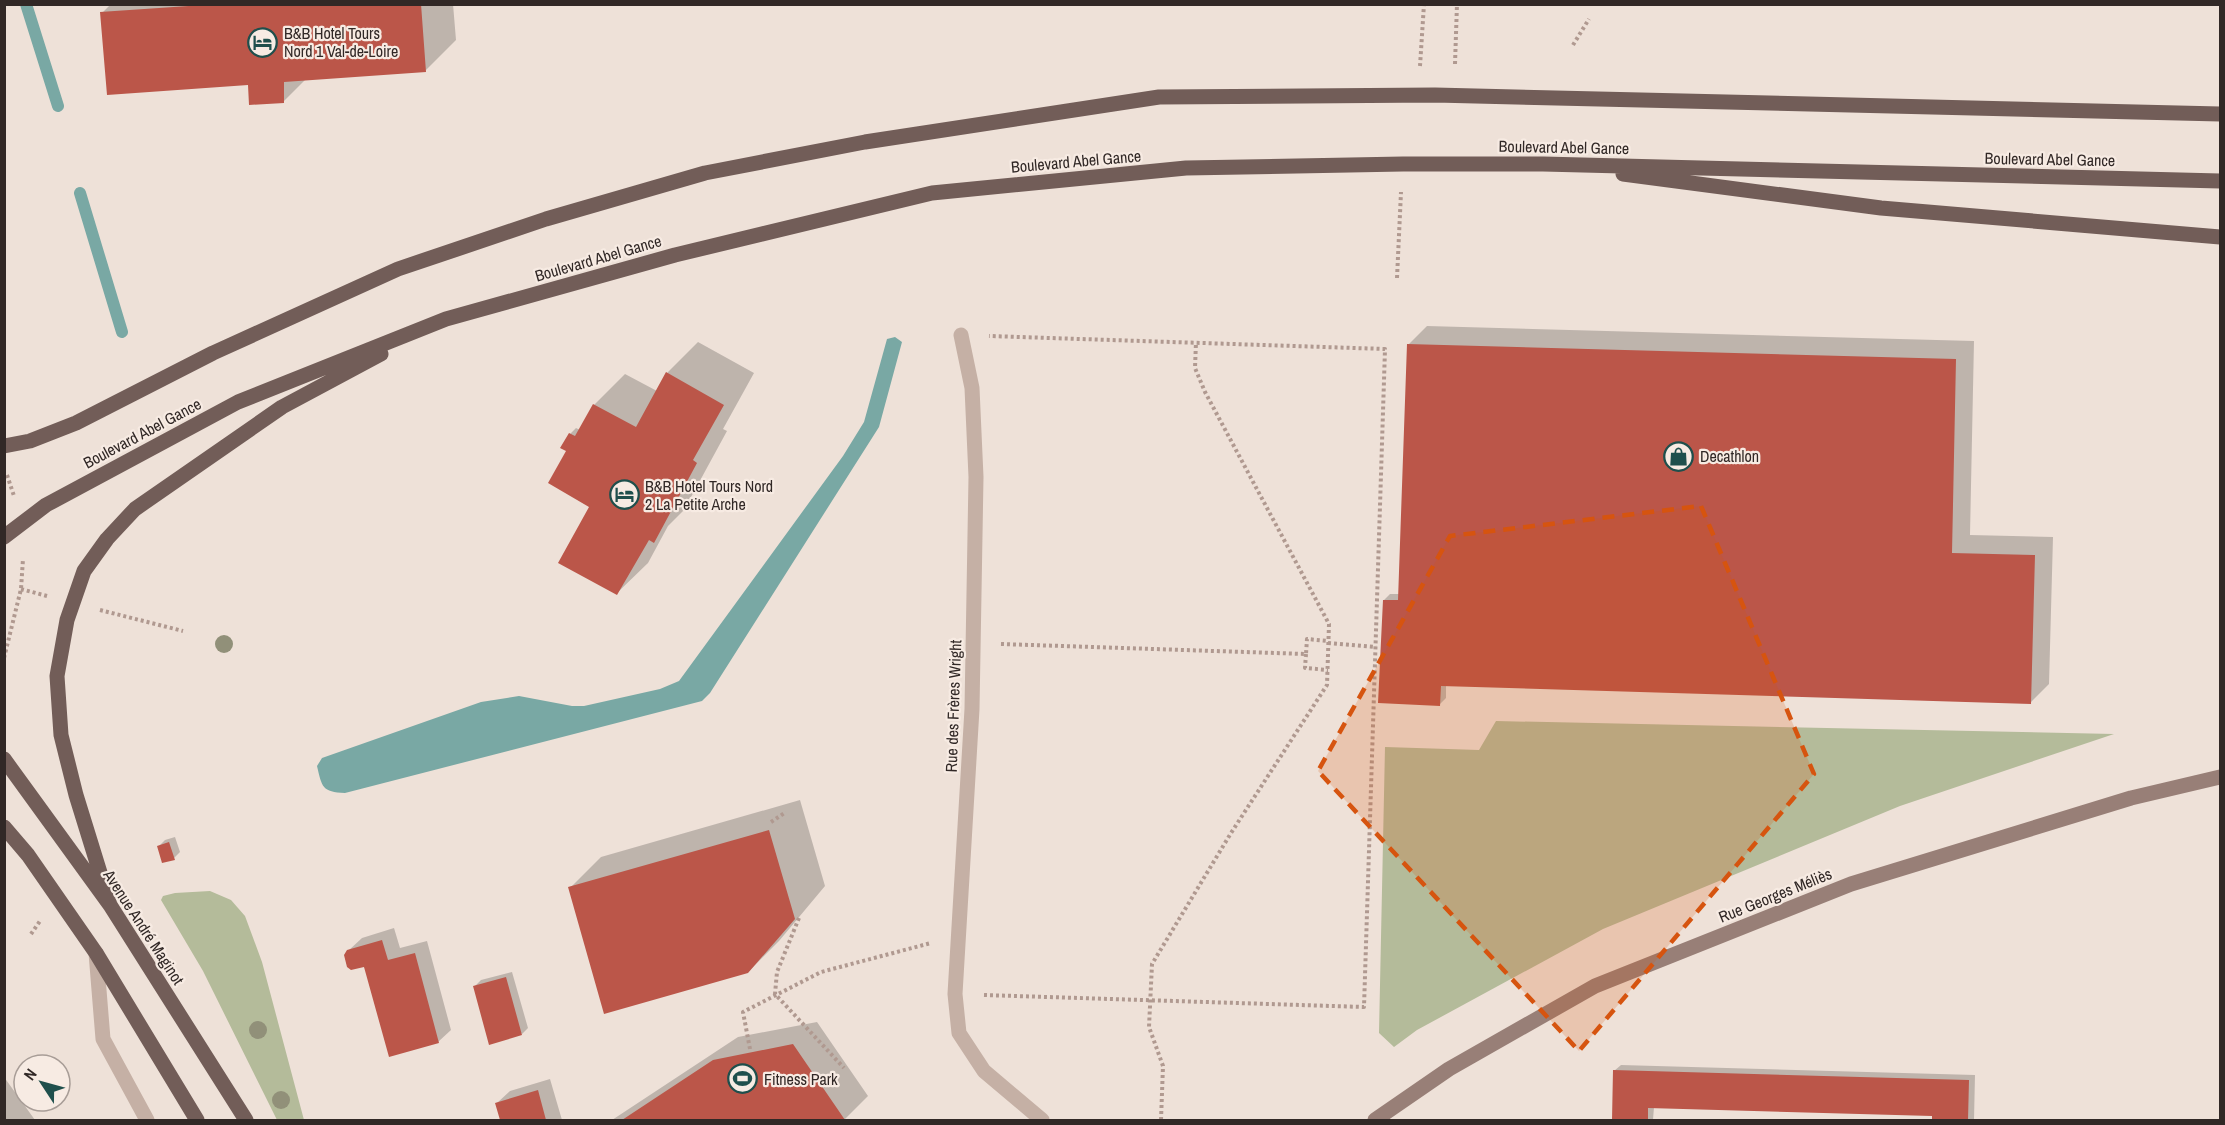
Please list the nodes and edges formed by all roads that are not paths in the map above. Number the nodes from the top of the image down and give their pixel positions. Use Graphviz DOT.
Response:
graph roads {
  1 [pos="2220,114"];
  2 [pos="1543,164"];
  3 [pos="2220,181"];
  4 [pos="2220,237"];
  5 [pos="446,319"];
  6 [pos="961,335"];
  7 [pos="4,446"];
  8 [pos="4,537"];
  9 [pos="4,759"];
  10 [pos="2220,777"];
  11 [pos="4,827"];
  12 [pos="110,905"];
  13 [pos="96,953"];
  14 [pos="147,1120"];
  15 [pos="196,1120"];
  16 [pos="246,1120"];
  17 [pos="1042,1120"];
  18 [pos="1375,1120"];
  1 -- 7 [label="main road"];
  2 -- 3 [label="main road, Boulevard Abel Gance"];
  2 -- 4 [label="main road"];
  2 -- 5 [label="main road, Boulevard Abel Gance"];
  5 -- 8 [label="main road, Boulevard Abel Gance"];
  5 -- 12 [label="main road"];
  6 -- 17 [label="lane, Rue des Frères Wright"];
  9 -- 12 [label="main road, Avenue André Maginot"];
  10 -- 18 [label="street, Rue Georges Méliès"];
  11 -- 13 [label="main road"];
  12 -- 16 [label="main road, Avenue André Maginot"];
  13 -- 14 [label="lane"];
  13 -- 15 [label="main road"];
}
